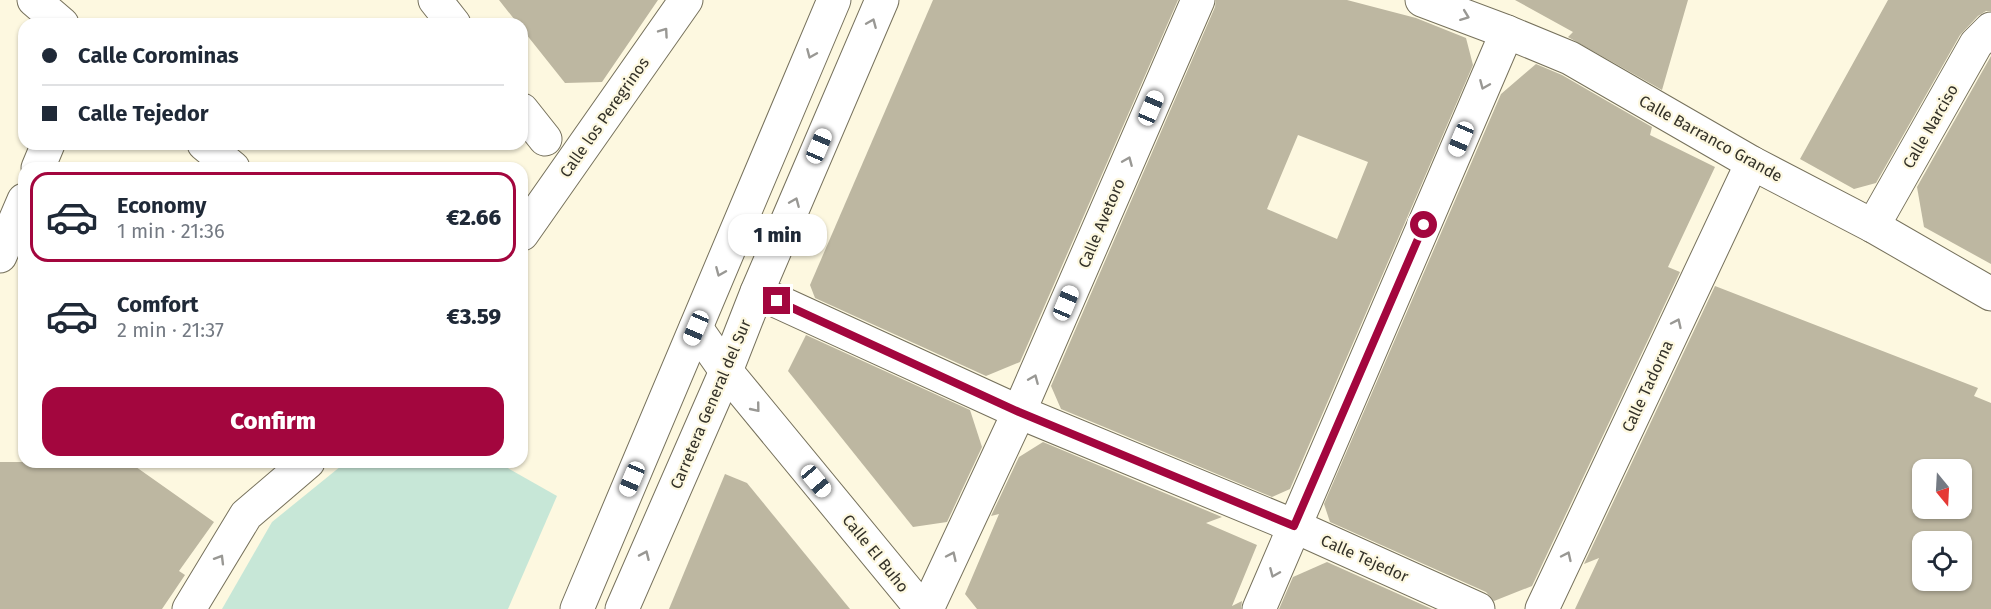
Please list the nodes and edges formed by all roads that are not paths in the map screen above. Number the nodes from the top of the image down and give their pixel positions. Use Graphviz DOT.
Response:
graph roads {
  1 [pos="34,0"];
  2 [pos="435,0"];
  3 [pos="686,0"];
  4 [pos="834,0"];
  5 [pos="882,0"];
  6 [pos="1198,0"];
  7 [pos="1422,0"];
  8 [pos="55,18"];
  9 [pos="449,18"];
  10 [pos="1991,29"];
  11 [pos="1507,32"];
  12 [pos="528,118"];
  13 [pos="545,140"];
  14 [pos="211,150"];
  15 [pos="226,162"];
  16 [pos="1752,163"];
  17 [pos="18,215"];
  18 [pos="528,225"];
  19 [pos="1873,226"];
  20 [pos="0,256"];
  21 [pos="757,292"];
  22 [pos="1991,294"];
  23 [pos="696,328"];
  24 [pos="726,371"];
  25 [pos="1019,412"];
  26 [pos="301,468"];
  27 [pos="1294,526"];
  28 [pos="189,609"];
  29 [pos="577,609"];
  30 [pos="622,609"];
  31 [pos="922,609"];
  32 [pos="927,609"];
  33 [pos="1259,609"];
  34 [pos="1478,609"];
  35 [pos="1542,609"];
  1 -- 8 [label="street"];
  2 -- 9 [label="street"];
  18 -- 3 [label="street, Calle los Peregrinos, one-way"];
  4 -- 23 [label="street, one-way"];
  21 -- 5 [label="street, Carretera General del Sur, one-way"];
  25 -- 6 [label="street, Calle Avetoro, one-way"];
  7 -- 11 [label="street, Calle Barranco Grande, one-way"];
  10 -- 19 [label="street, Calle Narciso"];
  11 -- 16 [label="street, Calle Barranco Grande"];
  11 -- 27 [label="street, one-way"];
  12 -- 13 [label="street"];
  14 -- 15 [label="street"];
  16 -- 19 [label="street, Calle Barranco Grande"];
  35 -- 16 [label="street, Calle Tadorna, one-way"];
  17 -- 20 [label="street"];
  19 -- 22 [label="street, Calle Barranco Grande"];
  21 -- 24 [label="street, Carretera General del Sur"];
  21 -- 25 [label="street, Calle Tejedor"];
  23 -- 24 [label="street, Calle El Buho"];
  23 -- 29 [label="street"];
  30 -- 24 [label="street, Carretera General del Sur, one-way"];
  24 -- 31 [label="street, Calle El Buho, one-way"];
  25 -- 27 [label="street, Calle Tejedor"];
  32 -- 25 [label="street, Calle Avetoro, one-way"];
  28 -- 26 [label="street, one-way"];
  27 -- 33 [label="street, one-way"];
  27 -- 34 [label="street, Calle Tejedor"];
}
